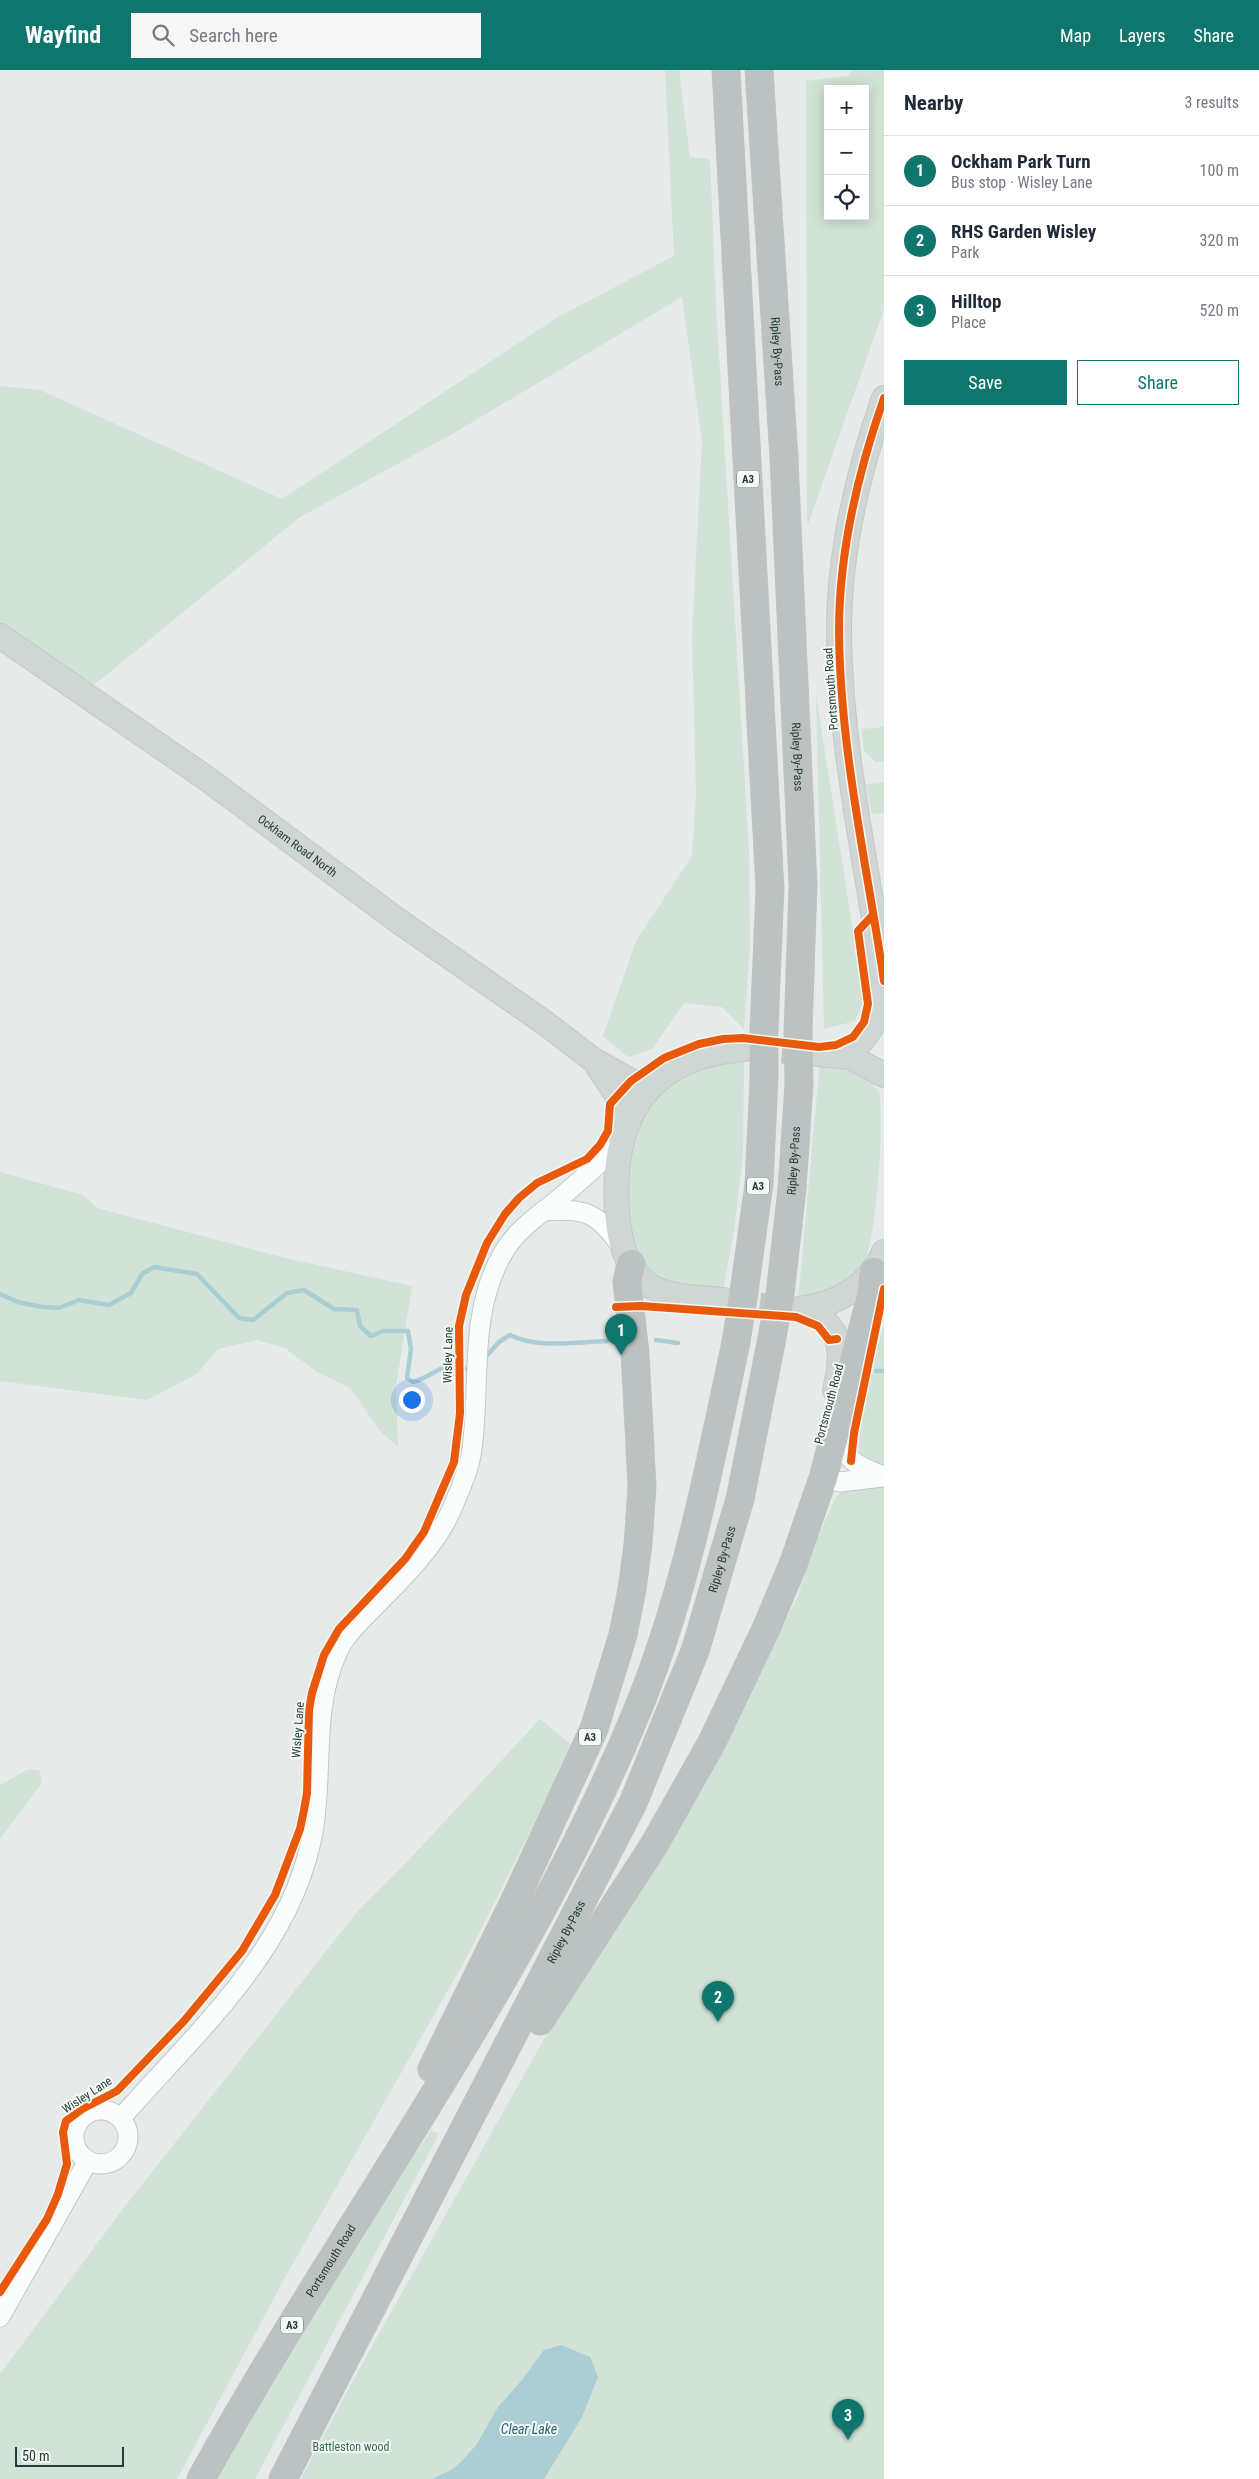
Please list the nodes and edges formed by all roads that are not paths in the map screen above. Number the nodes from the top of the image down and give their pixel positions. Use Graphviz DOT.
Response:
graph roads {
  1 [pos="726,70"];
  2 [pos="760,70"];
  3 [pos="884,398"];
  4 [pos="0,636"];
  5 [pos="884,981"];
  6 [pos="884,988"];
  7 [pos="744,1049"];
  8 [pos="592,1059"];
  9 [pos="884,1075"];
  10 [pos="650,1087"];
  11 [pos="623,1134"];
  12 [pos="544,1210"];
  13 [pos="627,1256"];
  14 [pos="879,1262"];
  15 [pos="734,1296"];
  16 [pos="796,1304"];
  17 [pos="837,1431"];
  18 [pos="884,1476"];
  19 [pos="823,1478"];
  20 [pos="121,2118"];
  21 [pos="88,2161"];
  22 [pos="387,2173"];
  23 [pos="437,2183"];
  24 [pos="0,2317"];
  25 [pos="201,2479"];
  26 [pos="283,2479"];
  1 -- 15 [label="highway, A3, bridge"];
  2 -- 16 [label="highway, Ripley By-Pass, bridge"];
  3 -- 5 [label="main road, Portsmouth Road"];
  4 -- 8 [label="main road, Ockham Road North"];
  6 -- 9 [label="main road"];
  7 -- 10 [label="main road"];
  8 -- 10 [label="main road, Ockham Road North"];
  8 -- 11 [label="main road, Ockham Road North"];
  10 -- 11 [label="main road"];
  11 -- 12 [label="street, Wisley Lane"];
  11 -- 13 [label="main road"];
  12 -- 13 [label="street"];
  12 -- 20 [label="street, Wisley Lane"];
  13 -- 15 [label="main road"];
  13 -- 22 [label="highway, A3"];
  14 -- 16 [label="main road"];
  14 -- 17 [label="highway"];
  15 -- 22 [label="highway, A3, bridge"];
  16 -- 19 [label="main road, Portsmouth Road"];
  16 -- 23 [label="highway, Ripley By-Pass, bridge"];
  17 -- 18 [label="street"];
  17 -- 19 [label="highway"];
  18 -- 19 [label="street"];
  19 -- 23 [label="highway"];
  20 -- 21 [label="street"];
  20 -- 21 [label="street, Wisley Lane"];
  21 -- 24 [label="street"];
  22 -- 25 [label="highway, Portsmouth Road / A3"];
  23 -- 26 [label="highway"];
}
